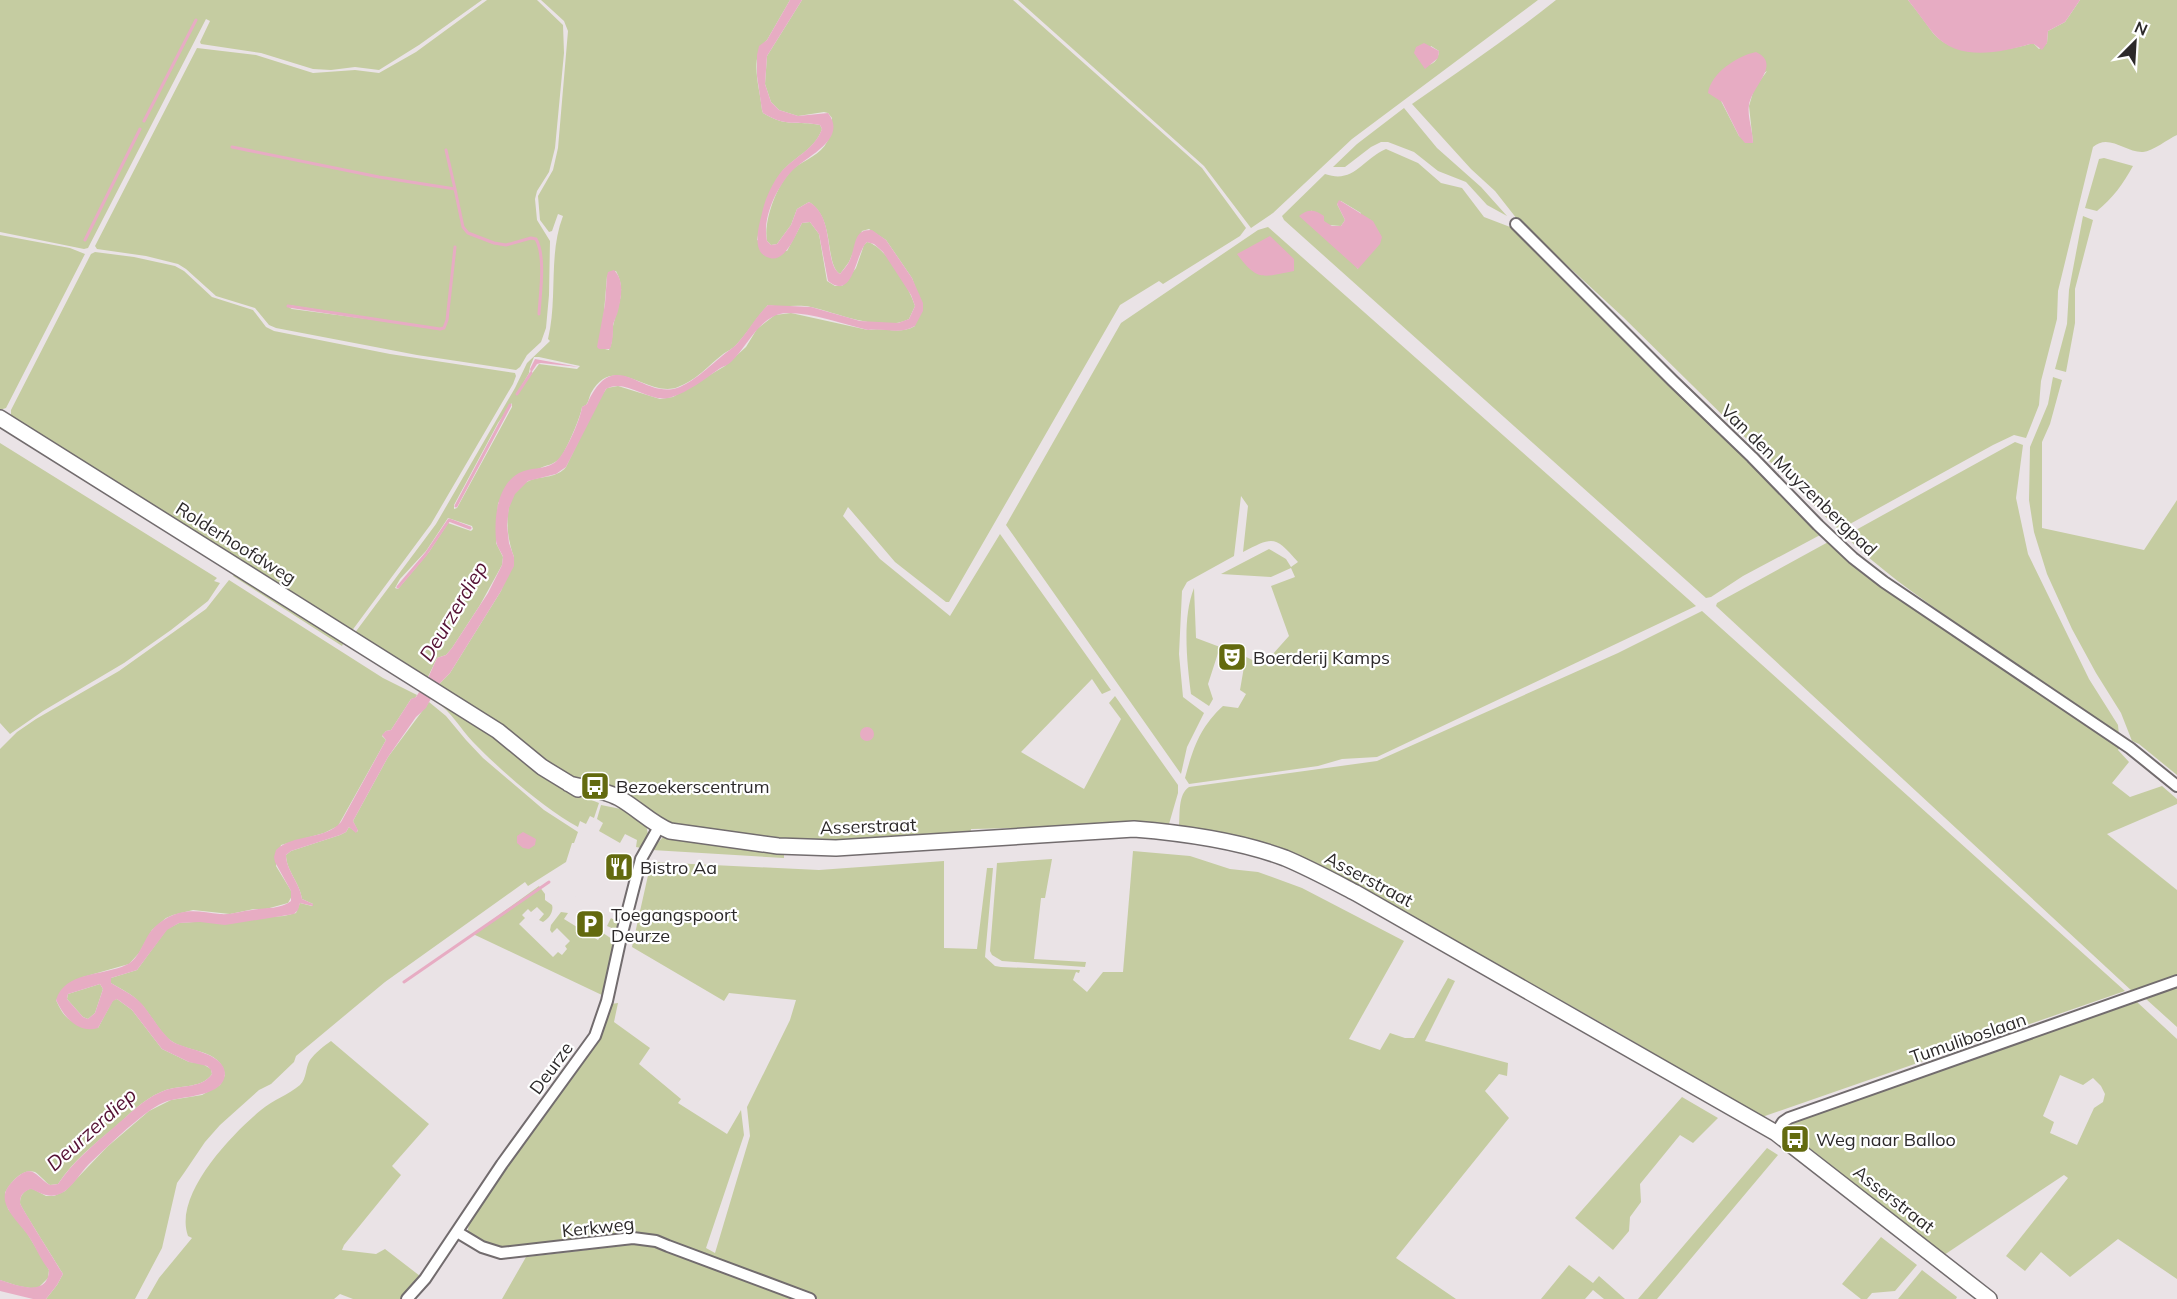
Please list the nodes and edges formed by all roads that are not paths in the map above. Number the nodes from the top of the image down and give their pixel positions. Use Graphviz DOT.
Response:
graph roads {
  1 [pos="1516,224"];
  2 [pos="0,418"];
  3 [pos="445,698"];
  4 [pos="2177,786"];
  5 [pos="659,827"];
  6 [pos="2177,981"];
  7 [pos="1776,1133"];
  8 [pos="457,1232"];
  9 [pos="407,1299"];
  10 [pos="810,1299"];
  11 [pos="1989,1299"];
  1 -- 4 [label="street, Van den Muyzenbergpad"];
  2 -- 3 [label="main road, Rolderhoofdweg"];
  3 -- 5 [label="main road, Asserstraat"];
  5 -- 7 [label="main road, Asserstraat"];
  5 -- 8 [label="street, Deurze"];
  6 -- 7 [label="street, Tumuliboslaan"];
  7 -- 11 [label="main road, Asserstraat"];
  8 -- 9 [label="street, Deurze"];
  8 -- 10 [label="street, Kerkweg"];
}
